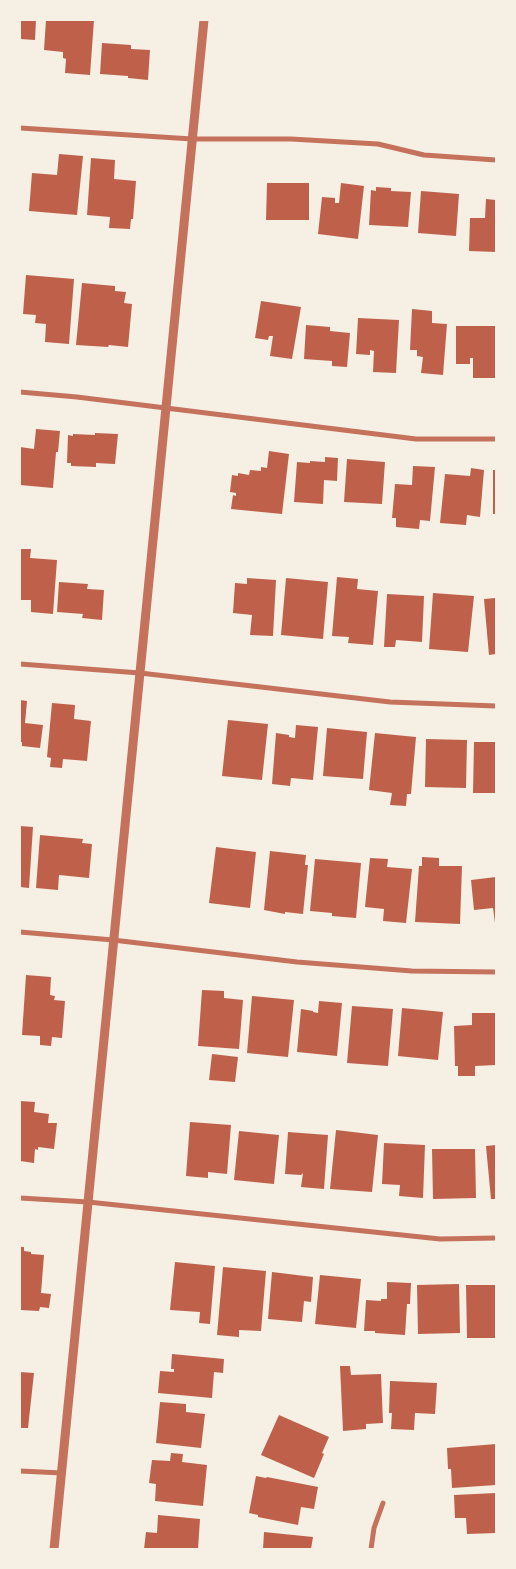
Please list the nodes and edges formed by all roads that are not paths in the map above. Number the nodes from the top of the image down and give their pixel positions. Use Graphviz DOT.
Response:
graph roads {
  1 [pos="204,20"];
  2 [pos="20,128"];
  3 [pos="192,139"];
  4 [pos="496,160"];
  5 [pos="20,392"];
  6 [pos="165,409"];
  7 [pos="496,439"];
  8 [pos="20,664"];
  9 [pos="140,673"];
  10 [pos="496,706"];
  11 [pos="20,932"];
  12 [pos="113,940"];
  13 [pos="496,972"];
  14 [pos="20,1198"];
  15 [pos="88,1202"];
  16 [pos="496,1238"];
  17 [pos="20,1471"];
  18 [pos="62,1473"];
  19 [pos="383,1504"];
  20 [pos="54,1549"];
  21 [pos="371,1549"];
  1 -- 3 [label="street"];
  2 -- 3 [label="street"];
  3 -- 4 [label="street"];
  3 -- 6 [label="street"];
  5 -- 6 [label="street"];
  6 -- 7 [label="street"];
  6 -- 9 [label="street"];
  8 -- 9 [label="street"];
  9 -- 10 [label="street"];
  9 -- 12 [label="street"];
  11 -- 12 [label="street"];
  12 -- 13 [label="street"];
  12 -- 15 [label="street"];
  14 -- 15 [label="street"];
  15 -- 16 [label="street"];
  15 -- 18 [label="street"];
  17 -- 18 [label="street"];
  18 -- 20 [label="street"];
  19 -- 21 [label="street"];
}
